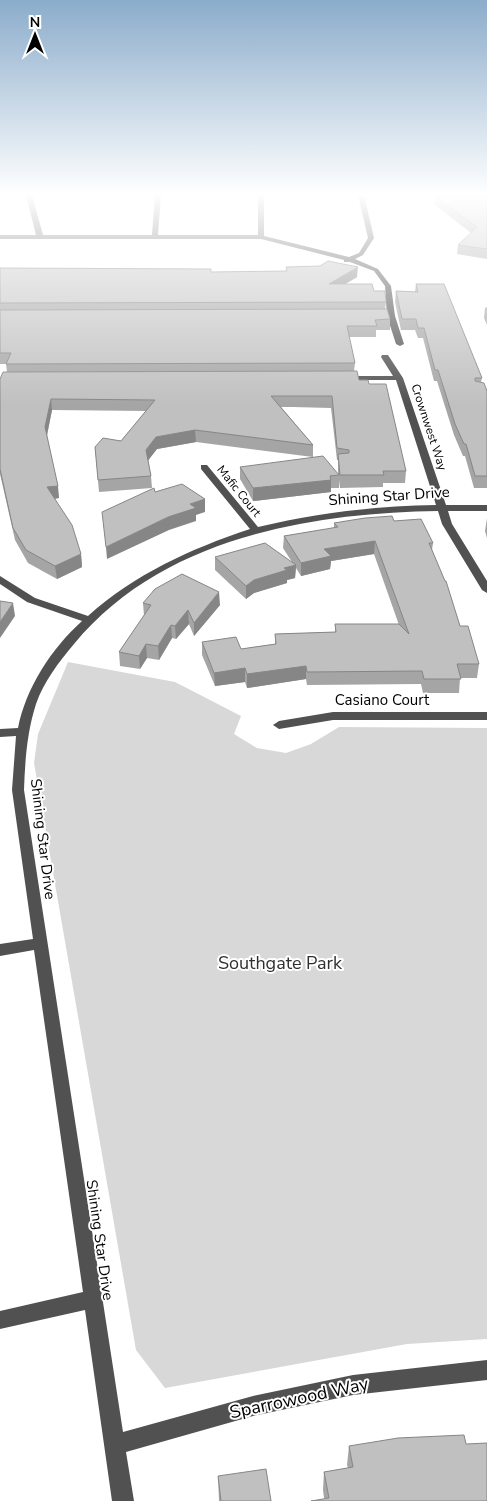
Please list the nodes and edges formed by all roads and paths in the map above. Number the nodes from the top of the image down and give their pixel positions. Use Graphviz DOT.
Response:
graph roads {
  1 [pos="364,265"];
  2 [pos="381,316"];
  3 [pos="391,316"];
  4 [pos="400,344"];
  5 [pos="385,357"];
  6 [pos="330,378"];
  7 [pos="399,378"];
  8 [pos="204,467"];
  9 [pos="442,508"];
  10 [pos="487,508"];
  11 [pos="256,531"];
  12 [pos="0,579"];
  13 [pos="487,590"];
  14 [pos="89,620"];
  15 [pos="487,716"];
  16 [pos="278,725"];
  17 [pos="22,732"];
  18 [pos="0,733"];
  19 [pos="40,942"];
  20 [pos="0,950"];
  21 [pos="92,1299"];
  22 [pos="0,1320"];
  23 [pos="487,1370"];
  24 [pos="114,1445"];
  25 [pos="123,1501"];
  1 -- 3 [label="street"];
  2 -- 3 [label="street"];
  3 -- 4 [label="street"];
  5 -- 7 [label="street, Crownwest Way"];
  6 -- 7 [label="street"];
  7 -- 9 [label="street, Crownwest Way"];
  8 -- 11 [label="street, Mafic Court"];
  9 -- 10 [label="street, Shining Star Drive"];
  9 -- 11 [label="street, Shining Star Drive"];
  9 -- 13 [label="street, Crownwest Way"];
  11 -- 14 [label="street, Shining Star Drive"];
  12 -- 14 [label="street"];
  14 -- 17 [label="street, Shining Star Drive"];
  15 -- 16 [label="street, Casiano Court"];
  17 -- 18 [label="street"];
  17 -- 19 [label="street, Shining Star Drive"];
  19 -- 20 [label="street"];
  19 -- 21 [label="street, Shining Star Drive"];
  21 -- 22 [label="street"];
  21 -- 24 [label="street, Shining Star Drive"];
  23 -- 24 [label="street, Sparrowood Way"];
  24 -- 25 [label="street, Shining Star Drive"];
}
